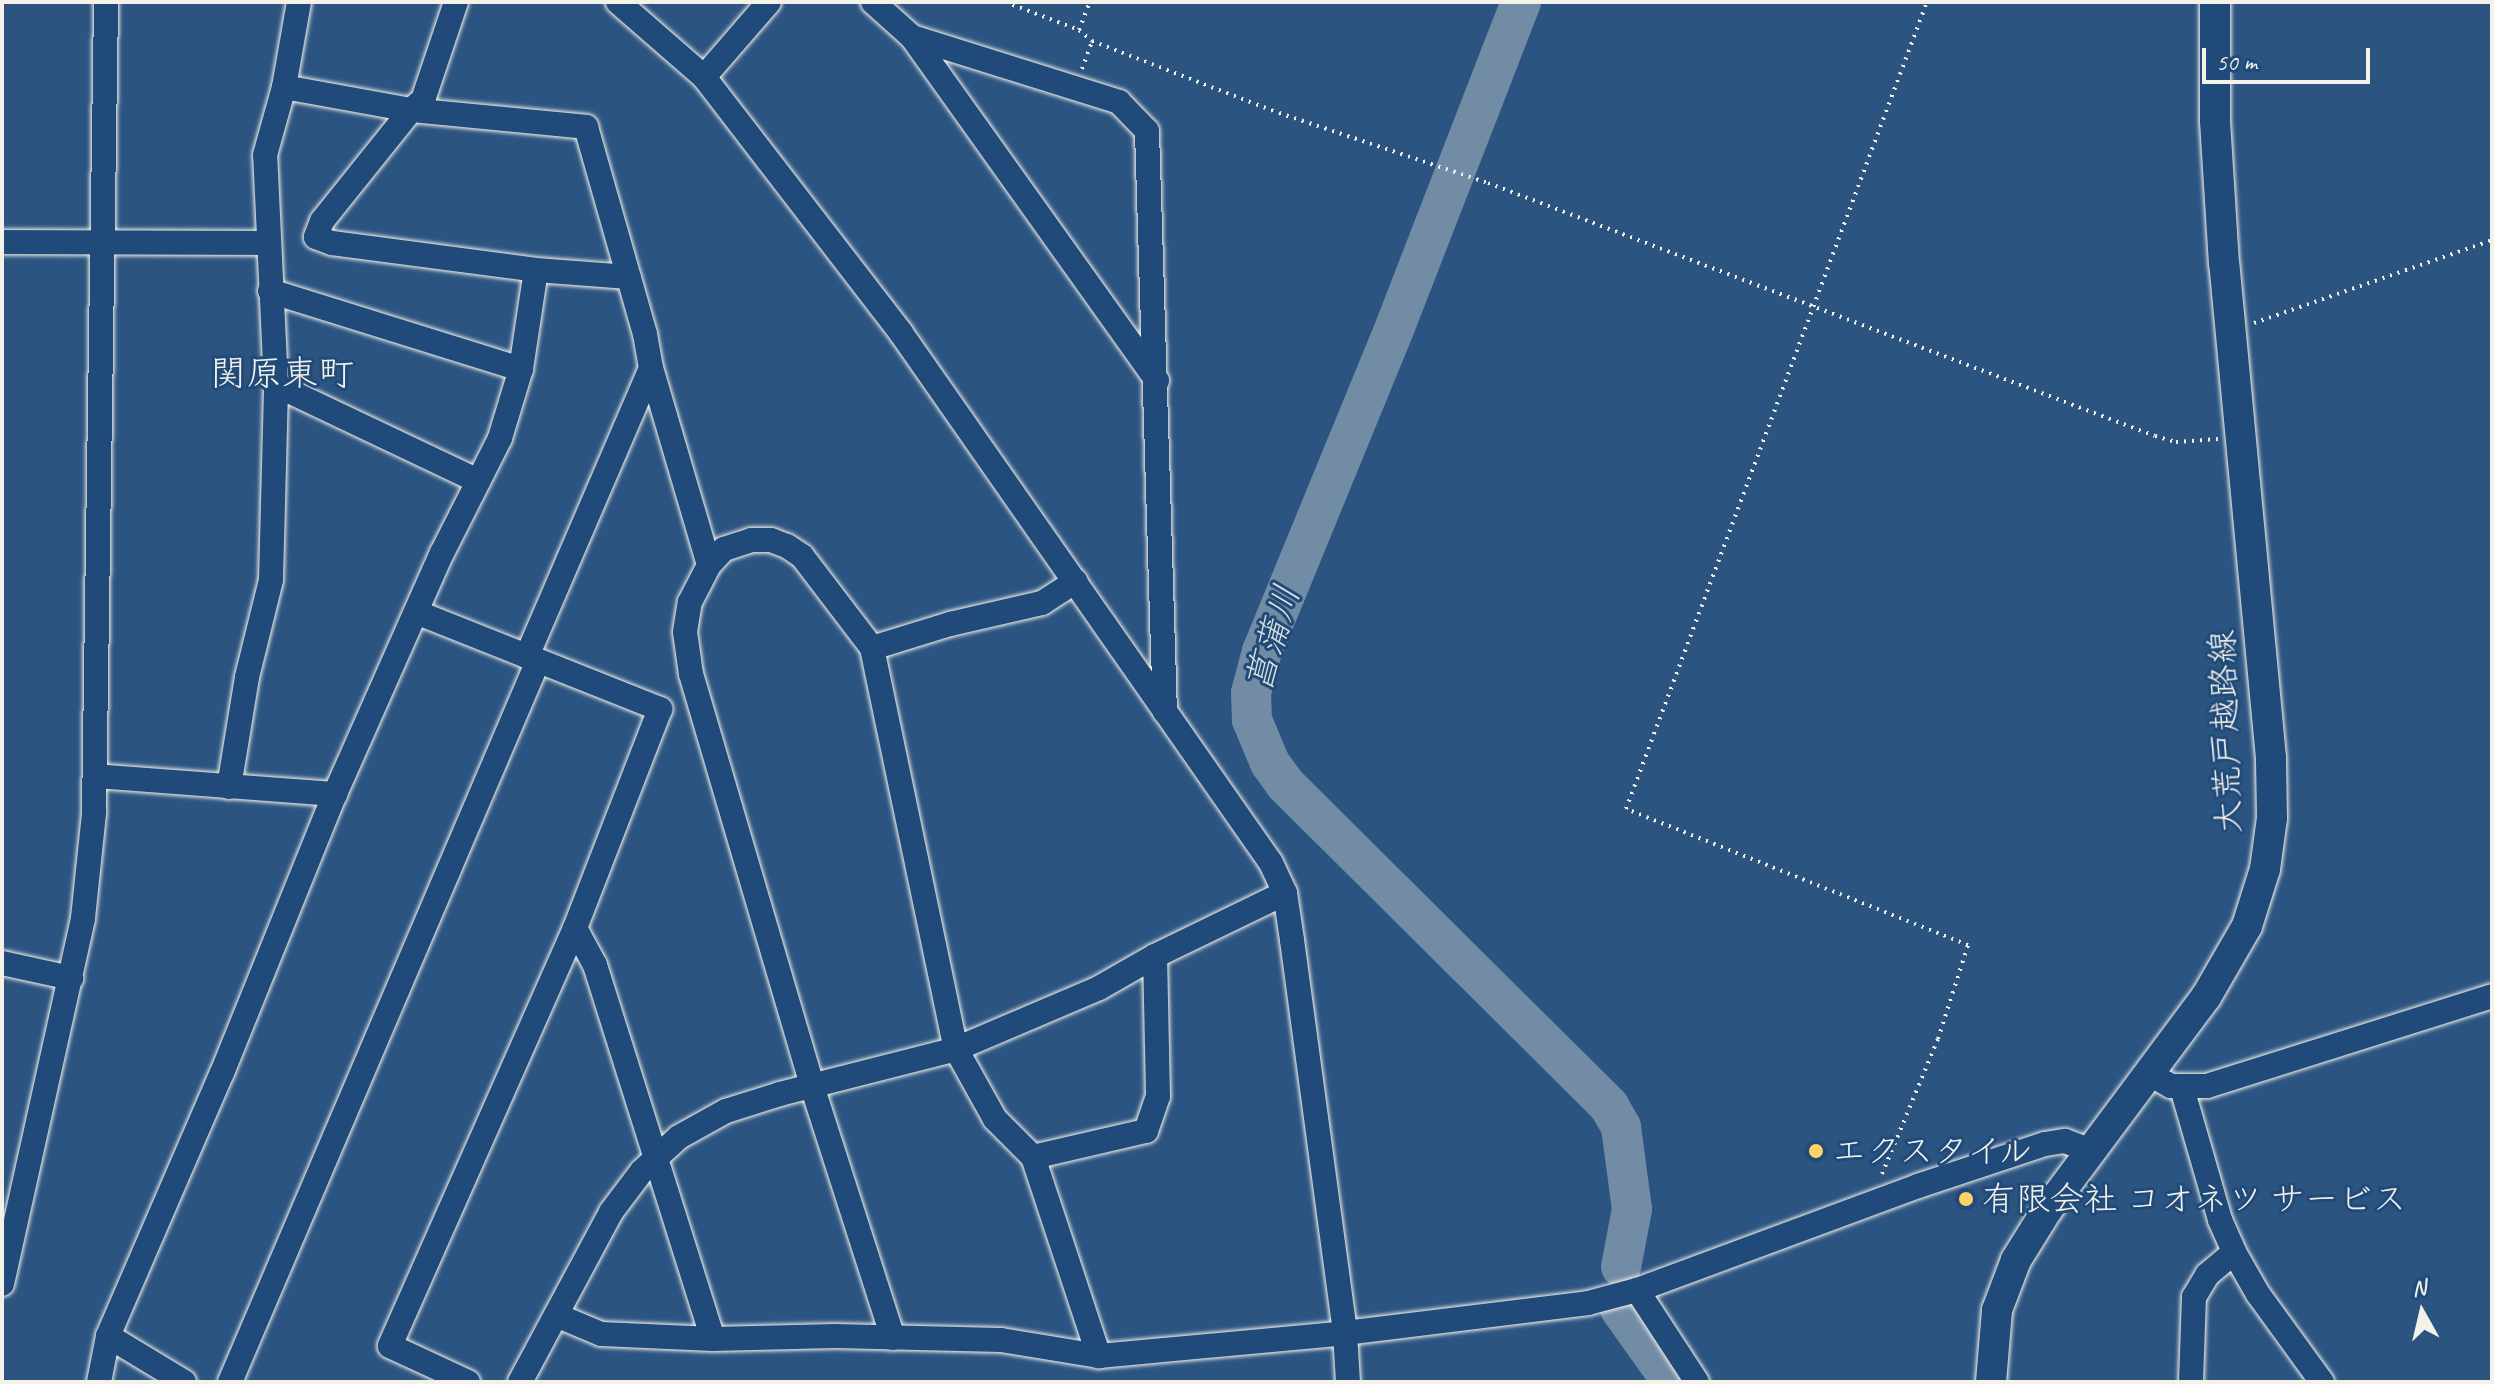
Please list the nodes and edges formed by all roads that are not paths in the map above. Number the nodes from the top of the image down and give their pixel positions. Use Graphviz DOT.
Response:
graph roads {
  1 [pos="106,2"];
  2 [pos="299,2"];
  3 [pos="456,2"];
  4 [pos="618,2"];
  5 [pos="769,2"];
  6 [pos="873,2"];
  7 [pos="2215,2"];
  8 [pos="912,37"];
  9 [pos="704,77"];
  10 [pos="284,87"];
  11 [pos="411,110"];
  12 [pos="2,242"];
  13 [pos="267,243"];
  14 [pos="104,244"];
  15 [pos="536,270"];
  16 [pos="629,277"];
  17 [pos="270,291"];
  18 [pos="651,368"];
  19 [pos="521,369"];
  20 [pos="1157,380"];
  21 [pos="276,385"];
  22 [pos="478,481"];
  23 [pos="709,565"];
  24 [pos="1076,581"];
  25 [pos="416,612"];
  26 [pos="872,648"];
  27 [pos="533,658"];
  28 [pos="1165,712"];
  29 [pos="95,776"];
  30 [pos="229,787"];
  31 [pos="335,794"];
  32 [pos="1285,893"];
  33 [pos="575,928"];
  34 [pos="1155,956"];
  35 [pos="2,963"];
  36 [pos="71,978"];
  37 [pos="2492,996"];
  38 [pos="956,1049"];
  39 [pos="2150,1074"];
  40 [pos="812,1085"];
  41 [pos="2182,1088"];
  42 [pos="2091,1151"];
  43 [pos="658,1155"];
  44 [pos="1033,1157"];
  45 [pos="2234,1252"];
  46 [pos="2,1284"];
  47 [pos="1637,1290"];
  48 [pos="556,1315"];
  49 [pos="1345,1333"];
  50 [pos="108,1336"];
  51 [pos="893,1338"];
  52 [pos="713,1339"];
  53 [pos="1099,1356"];
  54 [pos="99,1382"];
  55 [pos="184,1382"];
  56 [pos="230,1382"];
  57 [pos="468,1382"];
  58 [pos="520,1382"];
  59 [pos="1348,1382"];
  60 [pos="1697,1382"];
  61 [pos="1991,1382"];
  62 [pos="2191,1382"];
  63 [pos="2322,1382"];
  1 -- 14 [label="street"];
  2 -- 10 [label="street"];
  3 -- 11 [label="street"];
  4 -- 9 [label="street"];
  5 -- 9 [label="street"];
  6 -- 8 [label="street"];
  7 -- 39 [label="main road, 大荒戸越路線"];
  8 -- 20 [label="street"];
  8 -- 20 [label="street"];
  9 -- 24 [label="street"];
  10 -- 11 [label="street"];
  10 -- 13 [label="street"];
  11 -- 15 [label="street"];
  11 -- 16 [label="street"];
  12 -- 14 [label="street"];
  13 -- 14 [label="street"];
  13 -- 17 [label="street"];
  14 -- 29 [label="street"];
  15 -- 16 [label="street"];
  15 -- 19 [label="street"];
  16 -- 18 [label="street"];
  17 -- 19 [label="street"];
  17 -- 21 [label="street"];
  18 -- 23 [label="street"];
  18 -- 27 [label="street"];
  19 -- 22 [label="street"];
  20 -- 28 [label="street"];
  21 -- 22 [label="street"];
  21 -- 30 [label="street"];
  22 -- 25 [label="street"];
  23 -- 26 [label="street"];
  23 -- 40 [label="street"];
  24 -- 26 [label="street"];
  24 -- 28 [label="street"];
  25 -- 27 [label="street"];
  25 -- 31 [label="street"];
  26 -- 38 [label="street"];
  27 -- 33 [label="street"];
  27 -- 56 [label="street"];
  28 -- 32 [label="street"];
  29 -- 30 [label="street"];
  29 -- 36 [label="street"];
  30 -- 31 [label="street"];
  31 -- 50 [label="street"];
  32 -- 34 [label="street"];
  32 -- 49 [label="street"];
  33 -- 43 [label="street"];
  33 -- 57 [label="street"];
  34 -- 38 [label="street"];
  34 -- 44 [label="street"];
  35 -- 36 [label="street"];
  36 -- 46 [label="street"];
  37 -- 41 [label="street"];
  38 -- 40 [label="street"];
  38 -- 44 [label="street"];
  39 -- 41 [label="street"];
  39 -- 42 [label="main road, 大荒戸越路線"];
  40 -- 43 [label="street"];
  40 -- 51 [label="street"];
  41 -- 45 [label="street"];
  42 -- 47 [label="street"];
  42 -- 61 [label="main road, 大荒戸越路線"];
  43 -- 48 [label="street"];
  43 -- 52 [label="street"];
  44 -- 53 [label="street"];
  45 -- 62 [label="street"];
  45 -- 63 [label="street"];
  47 -- 49 [label="street"];
  47 -- 60 [label="street"];
  48 -- 52 [label="street"];
  48 -- 58 [label="street"];
  49 -- 53 [label="street"];
  49 -- 59 [label="street"];
  50 -- 54 [label="street"];
  50 -- 55 [label="street"];
  51 -- 52 [label="street"];
  51 -- 53 [label="street"];
}
